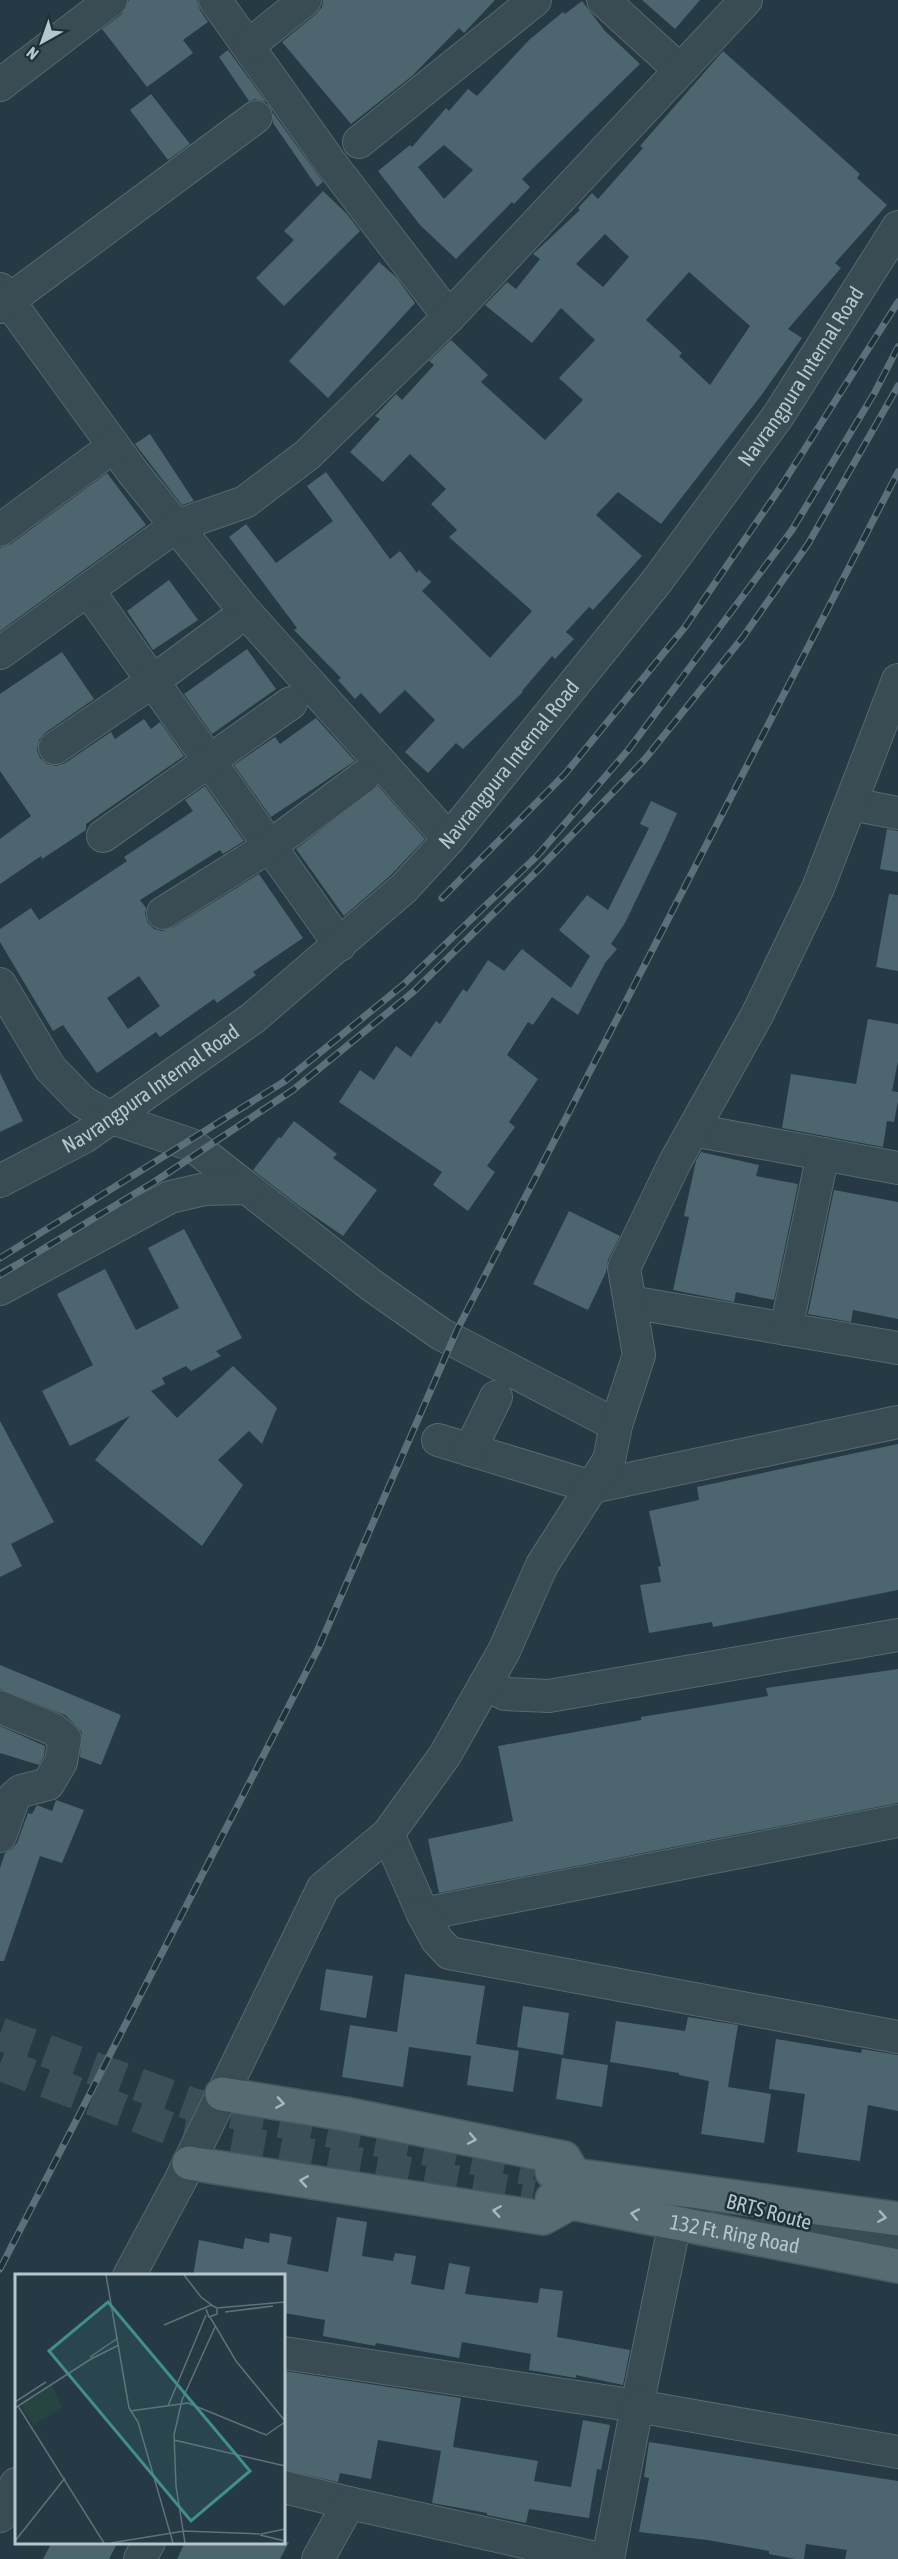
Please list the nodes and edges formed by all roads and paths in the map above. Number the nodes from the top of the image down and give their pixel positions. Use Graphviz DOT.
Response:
graph roads {
  1 [pos="111,0"];
  2 [pos="215,0"];
  3 [pos="305,0"];
  4 [pos="535,0"];
  5 [pos="603,0"];
  6 [pos="746,0"];
  7 [pos="248,46"];
  8 [pos="680,70"];
  9 [pos="0,85"];
  10 [pos="256,117"];
  11 [pos="359,142"];
  12 [pos="898,227"];
  13 [pos="3,299"];
  14 [pos="449,317"];
  15 [pos="114,446"];
  16 [pos="176,526"];
  17 [pos="0,530"];
  18 [pos="88,590"];
  19 [pos="230,624"];
  20 [pos="0,653"];
  21 [pos="898,680"];
  22 [pos="153,681"];
  23 [pos="291,703"];
  24 [pos="55,748"];
  25 [pos="209,760"];
  26 [pos="363,777"];
  27 [pos="851,804"];
  28 [pos="898,813"];
  29 [pos="104,836"];
  30 [pos="449,839"];
  31 [pos="270,846"];
  32 [pos="163,913"];
  33 [pos="340,945"];
  34 [pos="0,984"];
  35 [pos="109,1117"];
  36 [pos="693,1130"];
  37 [pos="823,1154"];
  38 [pos="898,1168"];
  39 [pos="0,1181"];
  40 [pos="246,1188"];
  41 [pos="0,1289"];
  42 [pos="630,1302"];
  43 [pos="786,1329"];
  44 [pos="898,1348"];
  45 [pos="496,1397"];
  46 [pos="898,1422"];
  47 [pos="616,1425"];
  48 [pos="438,1440"];
  49 [pos="470,1450"];
  50 [pos="592,1487"];
  51 [pos="898,1635"];
  52 [pos="485,1684"];
  53 [pos="0,1707"];
  54 [pos="3,1817"];
  55 [pos="898,1821"];
  56 [pos="388,1834"];
  57 [pos="423,1914"];
  58 [pos="898,2037"];
  59 [pos="222,2094"];
  60 [pos="189,2163"];
  61 [pos="534,2183"];
  62 [pos="676,2187"];
  63 [pos="573,2189"];
  64 [pos="898,2219"];
  65 [pos="675,2222"];
  66 [pos="862,2236"];
  67 [pos="898,2243"];
  68 [pos="898,2266"];
  69 [pos="130,2274"];
  70 [pos="285,2353"];
  71 [pos="637,2406"];
  72 [pos="898,2452"];
  73 [pos="15,2486"];
  74 [pos="285,2487"];
  75 [pos="350,2504"];
  76 [pos="0,2516"];
  77 [pos="148,2544"];
  78 [pos="140,2559"];
  79 [pos="318,2559"];
  80 [pos="600,2559"];
  81 [pos="608,2559"];
  1 -- 9 [label="street"];
  2 -- 7 [label="street"];
  3 -- 7 [label="street"];
  4 -- 11 [label="street"];
  5 -- 8 [label="street"];
  6 -- 8 [label="street"];
  7 -- 14 [label="street"];
  8 -- 14 [label="street"];
  10 -- 13 [label="street"];
  12 -- 30 [label="street, Navrangpura Internal Road"];
  13 -- 15 [label="street"];
  14 -- 16 [label="street"];
  15 -- 16 [label="street"];
  15 -- 17 [label="street"];
  16 -- 18 [label="street"];
  16 -- 30 [label="street"];
  18 -- 20 [label="street"];
  18 -- 22 [label="street"];
  19 -- 22 [label="street"];
  21 -- 27 [label="street"];
  22 -- 24 [label="street"];
  22 -- 25 [label="street"];
  23 -- 25 [label="street"];
  25 -- 29 [label="street"];
  25 -- 31 [label="street"];
  26 -- 31 [label="street"];
  27 -- 28 [label="street"];
  27 -- 36 [label="street"];
  30 -- 33 [label="street, Navrangpura Internal Road"];
  31 -- 32 [label="street"];
  31 -- 33 [label="street"];
  33 -- 35 [label="street, Navrangpura Internal Road"];
  34 -- 35 [label="street"];
  35 -- 39 [label="street, Navrangpura Internal Road"];
  35 -- 40 [label="street"];
  36 -- 37 [label="street"];
  36 -- 42 [label="street"];
  37 -- 38 [label="street"];
  37 -- 43 [label="street"];
  40 -- 41 [label="street"];
  40 -- 47 [label="street"];
  42 -- 43 [label="street"];
  42 -- 47 [label="street"];
  43 -- 44 [label="street"];
  45 -- 49 [label="street"];
  46 -- 50 [label="street"];
  47 -- 50 [label="street"];
  48 -- 49 [label="street"];
  49 -- 50 [label="street"];
  50 -- 52 [label="street"];
  51 -- 52 [label="street"];
  52 -- 56 [label="street"];
  53 -- 54 [label="street"];
  55 -- 57 [label="street"];
  56 -- 57 [label="street"];
  56 -- 59 [label="street"];
  57 -- 58 [label="street"];
  59 -- 60 [label="street"];
  59 -- 63 [label="main road, one-way"];
  63 -- 60 [label="main road, one-way"];
  60 -- 69 [label="street"];
  61 -- 63 [label="main road"];
  62 -- 63 [label="main road, 132 Ft. Ring Road"];
  62 -- 64 [label="main road, 132 Ft. Ring Road, one-way"];
  62 -- 66 [label="street, BRTS Route"];
  65 -- 63 [label="main road, 132 Ft. Ring Road, one-way"];
  65 -- 66 [label="street, BRTS Route"];
  65 -- 68 [label="main road, 132 Ft. Ring Road"];
  65 -- 71 [label="street"];
  66 -- 67 [label="street, BRTS Route"];
  70 -- 71 [label="street"];
  71 -- 72 [label="street"];
  71 -- 81 [label="street"];
  73 -- 76 [label="street"];
  74 -- 75 [label="street"];
  75 -- 79 [label="street"];
  75 -- 80 [label="street"];
  77 -- 78 [label="street"];
}
